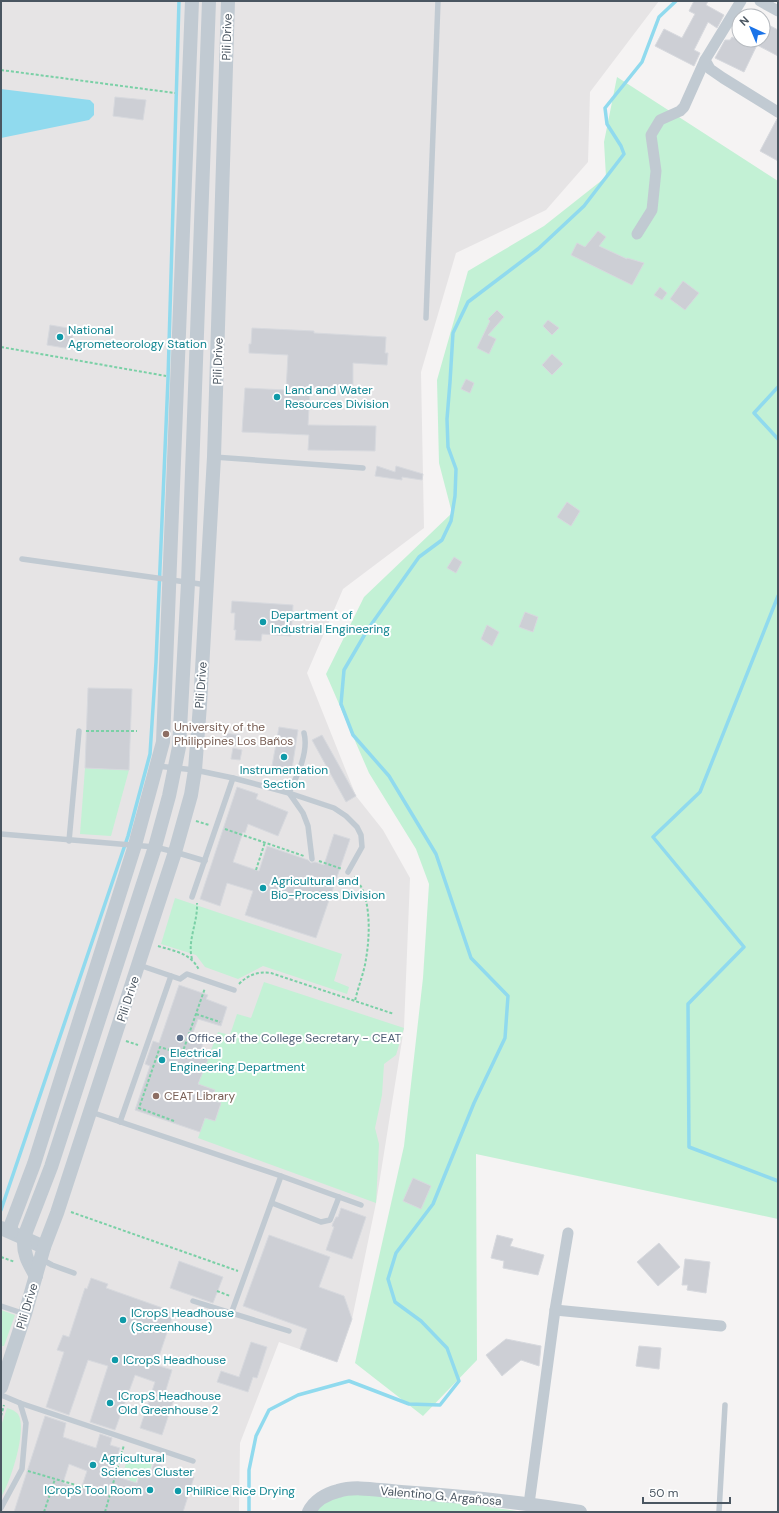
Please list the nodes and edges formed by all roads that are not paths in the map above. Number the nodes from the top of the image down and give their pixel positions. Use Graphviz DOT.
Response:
graph roads {
  1 [pos="192,1"];
  2 [pos="209,1"];
  3 [pos="228,1"];
  4 [pos="438,1"];
  5 [pos="741,1"];
  6 [pos="760,1"];
  7 [pos="778,11"];
  8 [pos="705,60"];
  9 [pos="778,112"];
  10 [pos="637,234"];
  11 [pos="426,318"];
  12 [pos="214,457"];
  13 [pos="363,468"];
  14 [pos="22,559"];
  15 [pos="166,580"];
  16 [pos="188,582"];
  17 [pos="207,585"];
  18 [pos="175,667"];
  19 [pos="79,731"];
  20 [pos="304,733"];
  21 [pos="157,766"];
  22 [pos="176,768"];
  23 [pos="195,770"];
  24 [pos="233,778"];
  25 [pos="289,793"];
  26 [pos="1,834"];
  27 [pos="69,841"];
  28 [pos="135,845"];
  29 [pos="155,847"];
  30 [pos="175,852"];
  31 [pos="312,859"];
  32 [pos="205,861"];
  33 [pos="348,872"];
  34 [pos="192,897"];
  35 [pos="139,965"];
  36 [pos="171,976"];
  37 [pos="234,990"];
  38 [pos="90,1112"];
  39 [pos="120,1122"];
  40 [pos="281,1176"];
  41 [pos="339,1197"];
  42 [pos="272,1203"];
  43 [pos="361,1205"];
  44 [pos="6,1230"];
  45 [pos="568,1233"];
  46 [pos="24,1237"];
  47 [pos="43,1253"];
  48 [pos="74,1273"];
  49 [pos="36,1276"];
  50 [pos="193,1301"];
  51 [pos="1,1306"];
  52 [pos="555,1310"];
  53 [pos="25,1314"];
  54 [pos="231,1314"];
  55 [pos="721,1326"];
  56 [pos="289,1331"];
  57 [pos="1,1387"];
  58 [pos="1,1395"];
  59 [pos="20,1403"];
  60 [pos="725,1405"];
  61 [pos="193,1461"];
  62 [pos="529,1504"];
  63 [pos="1,1508"];
  64 [pos="309,1512"];
  65 [pos="580,1512"];
  66 [pos="719,1512"];
  1 -- 15 [label="street"];
  2 -- 16 [label="street"];
  3 -- 12 [label="street, Pili Drive"];
  4 -- 11 [label="lane"];
  5 -- 8 [label="street"];
  6 -- 7 [label="street"];
  8 -- 9 [label="street"];
  8 -- 10 [label="street"];
  12 -- 13 [label="lane"];
  12 -- 17 [label="street, Pili Drive"];
  14 -- 15 [label="lane"];
  15 -- 16 [label="lane"];
  15 -- 18 [label="street"];
  16 -- 17 [label="lane"];
  16 -- 18 [label="street"];
  17 -- 23 [label="street, Pili Drive"];
  18 -- 21 [label="street"];
  18 -- 22 [label="street"];
  19 -- 27 [label="lane"];
  20 -- 25 [label="lane"];
  21 -- 22 [label="lane"];
  21 -- 28 [label="street"];
  22 -- 23 [label="lane"];
  22 -- 29 [label="street"];
  23 -- 24 [label="lane"];
  23 -- 30 [label="street, Pili Drive"];
  24 -- 25 [label="lane"];
  24 -- 32 [label="lane"];
  25 -- 31 [label="lane"];
  25 -- 33 [label="lane"];
  26 -- 27 [label="lane"];
  27 -- 28 [label="lane"];
  28 -- 29 [label="lane"];
  28 -- 44 [label="street"];
  29 -- 30 [label="lane"];
  29 -- 46 [label="street"];
  30 -- 32 [label="lane"];
  30 -- 35 [label="street, Pili Drive"];
  32 -- 34 [label="lane"];
  35 -- 36 [label="lane"];
  35 -- 38 [label="street, Pili Drive"];
  36 -- 37 [label="lane"];
  36 -- 39 [label="lane"];
  38 -- 39 [label="lane"];
  38 -- 47 [label="street, Pili Drive"];
  39 -- 40 [label="lane"];
  40 -- 41 [label="lane"];
  40 -- 42 [label="lane"];
  41 -- 42 [label="lane"];
  41 -- 43 [label="lane"];
  42 -- 54 [label="lane"];
  44 -- 46 [label="street"];
  45 -- 52 [label="street"];
  46 -- 47 [label="street"];
  46 -- 49 [label="street"];
  47 -- 48 [label="lane"];
  47 -- 49 [label="street, Pili Drive"];
  49 -- 53 [label="street, Pili Drive"];
  50 -- 54 [label="lane"];
  51 -- 53 [label="lane"];
  52 -- 55 [label="street"];
  52 -- 62 [label="street"];
  53 -- 57 [label="street, Pili Drive"];
  54 -- 56 [label="lane"];
  58 -- 59 [label="lane"];
  59 -- 61 [label="lane"];
  59 -- 63 [label="lane"];
  60 -- 66 [label="lane"];
  62 -- 64 [label="street, Valentino G. Argañosa"];
  62 -- 65 [label="street, Valentino G. Argañosa"];
}
